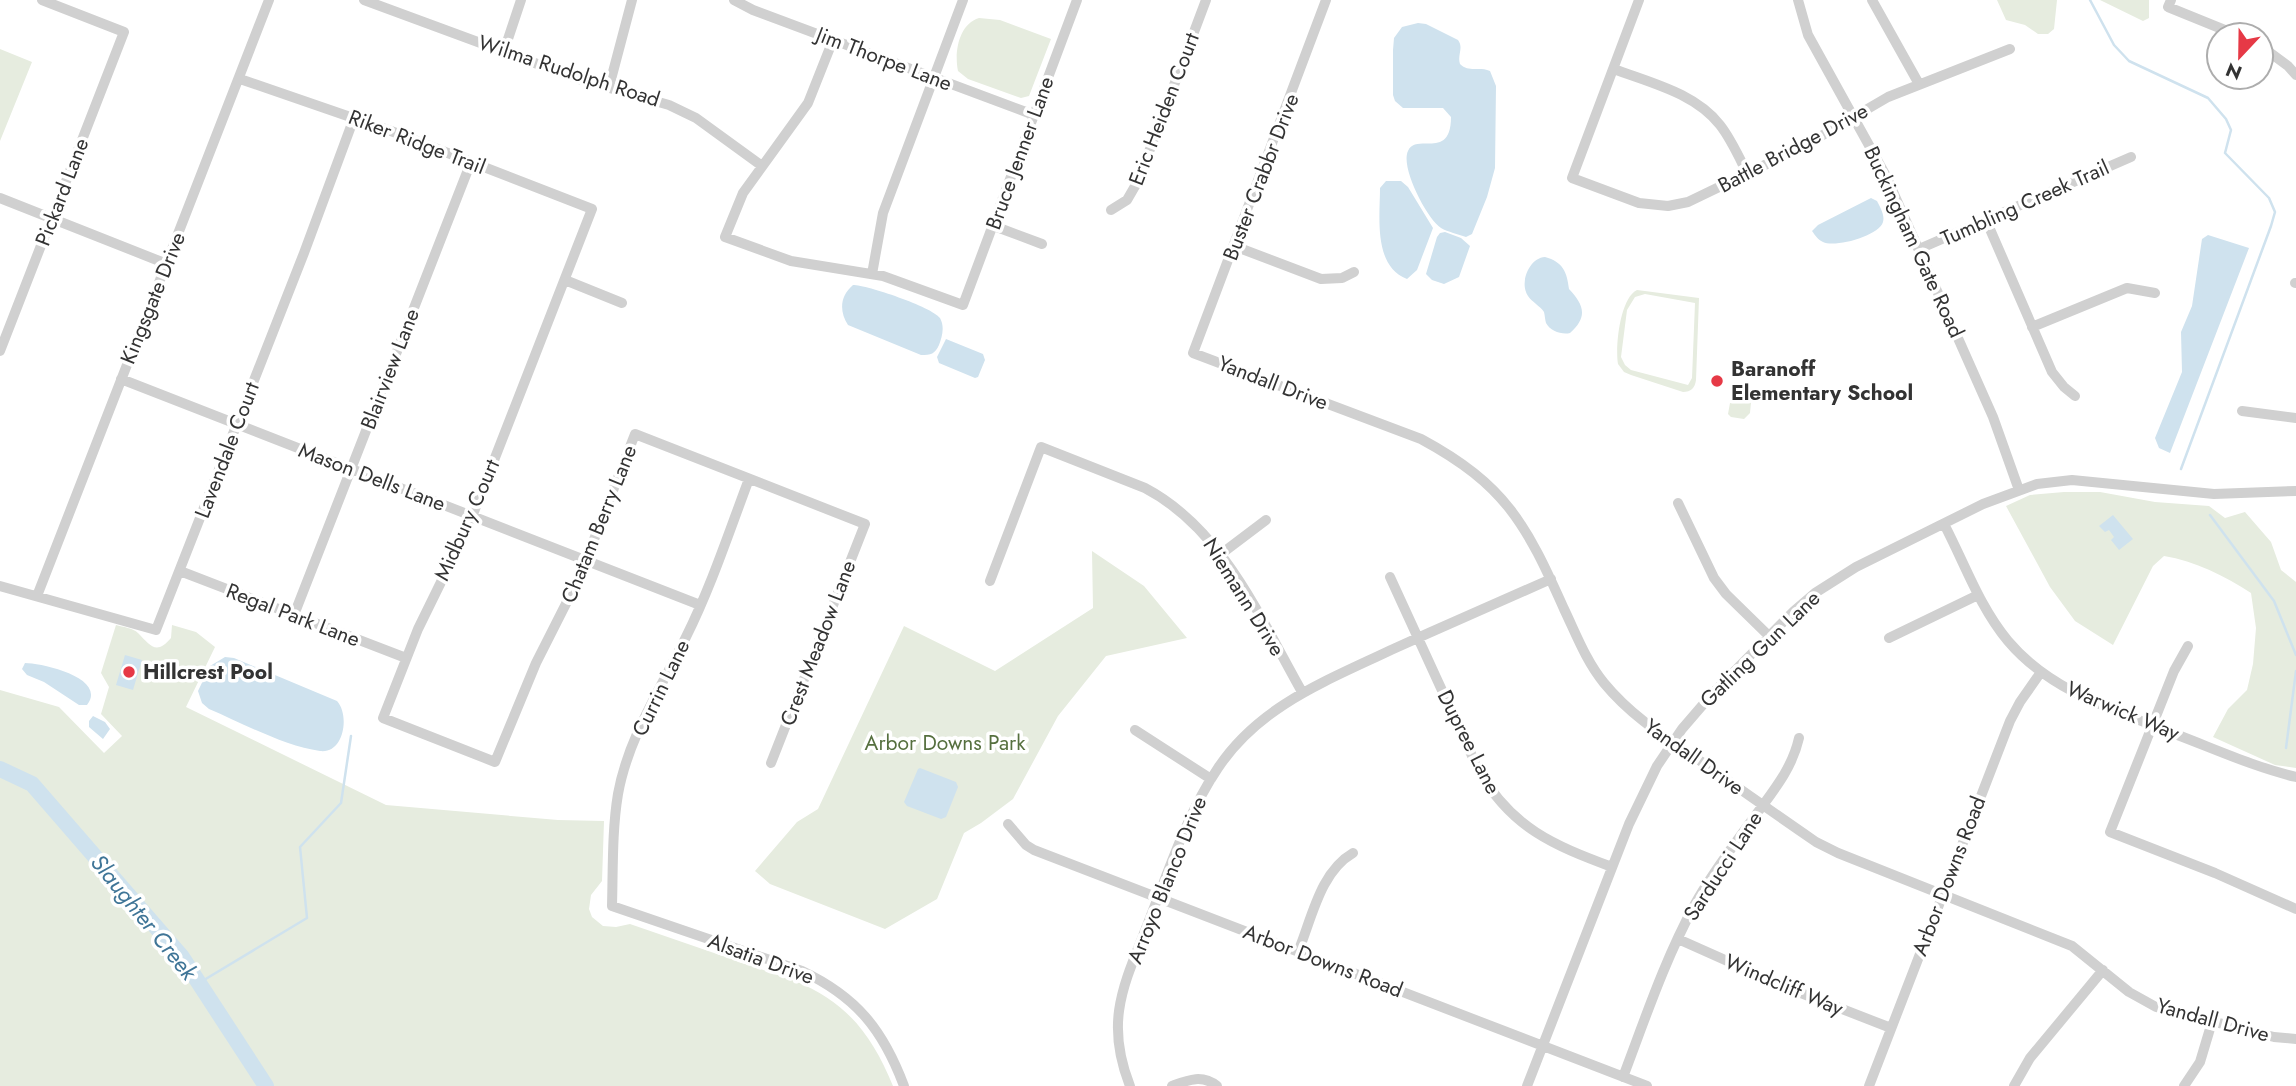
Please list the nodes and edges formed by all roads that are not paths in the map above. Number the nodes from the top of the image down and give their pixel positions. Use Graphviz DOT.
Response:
graph roads {
  1 [pos="42,0"];
  2 [pos="270,0"];
  3 [pos="363,0"];
  4 [pos="521,0"];
  5 [pos="632,0"];
  6 [pos="734,0"];
  7 [pos="963,0"];
  8 [pos="1077,0"];
  9 [pos="1206,0"];
  10 [pos="1326,0"];
  11 [pos="1639,0"];
  12 [pos="1798,0"];
  13 [pos="1872,0"];
  14 [pos="2171,0"];
  15 [pos="2205,22"];
  16 [pos="833,40"];
  17 [pos="2010,49"];
  18 [pos="503,51"];
  19 [pos="2275,56"];
  20 [pos="1615,69"];
  21 [pos="2296,75"];
  22 [pos="934,78"];
  23 [pos="240,79"];
  24 [pos="1919,84"];
  25 [pos="609,87"];
  26 [pos="1034,115"];
  27 [pos="1854,117"];
  28 [pos="354,118"];
  29 [pos="2131,157"];
  30 [pos="471,162"];
  31 [pos="762,166"];
  32 [pos="1747,173"];
  33 [pos="0,198"];
  34 [pos="592,209"];
  35 [pos="1111,210"];
  36 [pos="52,218"];
  37 [pos="1986,220"];
  38 [pos="993,226"];
  39 [pos="1042,244"];
  40 [pos="1234,246"];
  41 [pos="1919,249"];
  42 [pos="167,264"];
  43 [pos="1354,272"];
  44 [pos="872,274"];
  45 [pos="565,281"];
  46 [pos="2155,293"];
  47 [pos="622,303"];
  48 [pos="2032,327"];
  49 [pos="4,329"];
  50 [pos="0,351"];
  51 [pos="1194,353"];
  52 [pos="121,379"];
  53 [pos="2075,396"];
  54 [pos="2242,411"];
  55 [pos="2296,418"];
  56 [pos="237,424"];
  57 [pos="351,469"];
  58 [pos="749,479"];
  59 [pos="2019,490"];
  60 [pos="2296,491"];
  61 [pos="1678,503"];
  62 [pos="472,516"];
  63 [pos="1266,520"];
  64 [pos="865,524"];
  65 [pos="1944,524"];
  66 [pos="1221,554"];
  67 [pos="586,561"];
  68 [pos="180,571"];
  69 [pos="1390,577"];
  70 [pos="1551,579"];
  71 [pos="990,582"];
  72 [pos="0,586"];
  73 [pos="37,596"];
  74 [pos="1978,596"];
  75 [pos="700,605"];
  76 [pos="294,615"];
  77 [pos="1769,636"];
  78 [pos="1418,638"];
  79 [pos="1889,638"];
  80 [pos="2188,646"];
  81 [pos="406,658"];
  82 [pos="2041,672"];
  83 [pos="1302,691"];
  84 [pos="2152,725"];
  85 [pos="1135,730"];
  86 [pos="1799,738"];
  87 [pos="1673,742"];
  88 [pos="495,762"];
  89 [pos="771,763"];
  90 [pos="2296,777"];
  91 [pos="1211,779"];
  92 [pos="1763,805"];
  93 [pos="1008,824"];
  94 [pos="1353,853"];
  95 [pos="1612,867"];
  96 [pos="1942,894"];
  97 [pos="1158,898"];
  98 [pos="611,906"];
  99 [pos="2296,909"];
  100 [pos="1678,939"];
  101 [pos="1298,952"];
  102 [pos="2104,970"];
  103 [pos="2212,1022"];
  104 [pos="1891,1028"];
  105 [pos="2296,1039"];
  106 [pos="1542,1046"];
  107 [pos="1623,1077"];
  108 [pos="904,1086"];
  109 [pos="1130,1086"];
  110 [pos="1172,1086"];
  111 [pos="1217,1086"];
  112 [pos="1527,1086"];
  113 [pos="1647,1086"];
  114 [pos="1869,1086"];
  115 [pos="2014,1086"];
  116 [pos="2184,1086"];
  1 -- 36 [label="street, Pickard Lane"];
  2 -- 23 [label="street, Kingsgate Drive"];
  3 -- 18 [label="street, Wilma Rudolph Road"];
  4 -- 18 [label="street"];
  5 -- 25 [label="street"];
  6 -- 16 [label="street, Jim Thorpe Lane"];
  7 -- 22 [label="street"];
  8 -- 26 [label="street, Bruce Jenner Lane"];
  9 -- 35 [label="street, Eric Heiden Court"];
  10 -- 40 [label="street, Buster Crabbr Drive"];
  11 -- 20 [label="street"];
  12 -- 27 [label="street, Buckingham Gate Road"];
  13 -- 24 [label="street"];
  14 -- 15 [label="street"];
  16 -- 22 [label="street, Jim Thorpe Lane"];
  16 -- 31 [label="street"];
  17 -- 24 [label="street, Battle Bridge Drive"];
  18 -- 25 [label="street, Wilma Rudolph Road"];
  19 -- 21 [label="street"];
  20 -- 32 [label="street"];
  20 -- 32 [label="street, Battle Bridge Drive"];
  22 -- 26 [label="street, Jim Thorpe Lane"];
  22 -- 44 [label="street"];
  23 -- 28 [label="street, Riker Ridge Trail"];
  23 -- 42 [label="street, Kingsgate Drive"];
  24 -- 27 [label="street, Battle Bridge Drive"];
  25 -- 31 [label="street, Wilma Rudolph Road"];
  26 -- 38 [label="street, Bruce Jenner Lane"];
  27 -- 32 [label="street, Battle Bridge Drive"];
  27 -- 41 [label="street, Buckingham Gate Road"];
  28 -- 30 [label="street, Riker Ridge Trail"];
  28 -- 56 [label="street, Lavendale Court"];
  29 -- 37 [label="street, Tumbling Creek Trail"];
  30 -- 34 [label="street, Riker Ridge Trail"];
  30 -- 57 [label="street, Blairview Lane"];
  31 -- 44 [label="street"];
  33 -- 36 [label="street"];
  34 -- 45 [label="street, Midbury Court"];
  36 -- 42 [label="street"];
  36 -- 49 [label="street, Pickard Lane"];
  37 -- 41 [label="street, Tumbling Creek Trail"];
  37 -- 48 [label="street"];
  38 -- 39 [label="street"];
  38 -- 44 [label="street, Bruce Jenner Lane"];
  40 -- 43 [label="street"];
  40 -- 51 [label="street, Buster Crabbr Drive"];
  41 -- 59 [label="street, Buckingham Gate Road"];
  42 -- 52 [label="street, Kingsgate Drive"];
  45 -- 47 [label="street"];
  45 -- 62 [label="street, Midbury Court"];
  46 -- 48 [label="street"];
  48 -- 53 [label="street"];
  49 -- 50 [label="street, Pickard Lane"];
  51 -- 70 [label="street, Yandall Drive"];
  52 -- 56 [label="street, Mason Dells Lane"];
  52 -- 73 [label="street, Kingsgate Drive"];
  54 -- 55 [label="street"];
  56 -- 57 [label="street, Mason Dells Lane"];
  56 -- 68 [label="street, Lavendale Court"];
  57 -- 62 [label="street, Mason Dells Lane"];
  57 -- 76 [label="street, Blairview Lane"];
  58 -- 64 [label="street, Chatam Berry Lane"];
  58 -- 67 [label="street, Chatam Berry Lane"];
  58 -- 75 [label="street, Currin Lane"];
  59 -- 60 [label="street, Gatling Gun Lane"];
  59 -- 65 [label="street, Gatling Gun Lane"];
  61 -- 77 [label="street"];
  62 -- 67 [label="street, Mason Dells Lane"];
  62 -- 81 [label="street, Midbury Court"];
  63 -- 66 [label="street"];
  64 -- 89 [label="street, Crest Meadow Lane"];
  65 -- 74 [label="street, Warwick Way"];
  65 -- 77 [label="street, Gatling Gun Lane"];
  66 -- 71 [label="street, Niemann Drive"];
  66 -- 83 [label="street, Niemann Drive"];
  67 -- 75 [label="street, Mason Dells Lane"];
  67 -- 88 [label="street, Chatam Berry Lane"];
  68 -- 73 [label="street, Lavendale Court"];
  68 -- 76 [label="street, Regal Park Lane"];
  69 -- 78 [label="street, Dupree Lane"];
  70 -- 78 [label="street, Arroyo Blanco Drive"];
  70 -- 87 [label="street, Yandall Drive"];
  72 -- 73 [label="street, Lavendale Court"];
  74 -- 79 [label="street"];
  74 -- 82 [label="street, Warwick Way"];
  75 -- 98 [label="street, Currin Lane"];
  76 -- 81 [label="street, Regal Park Lane"];
  77 -- 87 [label="street, Gatling Gun Lane"];
  78 -- 83 [label="street, Arroyo Blanco Drive"];
  78 -- 95 [label="street, Dupree Lane"];
  80 -- 84 [label="street"];
  81 -- 88 [label="street, Midbury Court"];
  82 -- 84 [label="street, Warwick Way"];
  82 -- 96 [label="street, Arbor Downs Road"];
  83 -- 91 [label="street, Arroyo Blanco Drive"];
  84 -- 90 [label="street, Warwick Way"];
  84 -- 99 [label="street"];
  85 -- 91 [label="street"];
  86 -- 92 [label="street, Sarducci Lane"];
  87 -- 92 [label="street, Yandall Drive"];
  87 -- 95 [label="street, Gatling Gun Lane"];
  91 -- 97 [label="street, Arroyo Blanco Drive"];
  92 -- 96 [label="street, Yandall Drive"];
  92 -- 100 [label="street, Sarducci Lane"];
  93 -- 97 [label="street, Arbor Downs Road"];
  94 -- 101 [label="street"];
  95 -- 106 [label="street, Gatling Gun Lane"];
  96 -- 102 [label="street, Yandall Drive"];
  96 -- 104 [label="street, Arbor Downs Road"];
  97 -- 101 [label="street, Arbor Downs Road"];
  97 -- 109 [label="street, Arroyo Blanco Drive"];
  98 -- 108 [label="street, Alsatia Drive"];
  100 -- 104 [label="street, Windcliff Way"];
  100 -- 107 [label="street, Sarducci Lane"];
  101 -- 106 [label="street, Arbor Downs Road"];
  102 -- 103 [label="street, Yandall Drive"];
  102 -- 115 [label="street"];
  103 -- 105 [label="street, Yandall Drive"];
  103 -- 116 [label="street"];
  104 -- 114 [label="street, Arbor Downs Road"];
  106 -- 107 [label="street, Arbor Downs Road"];
  106 -- 112 [label="street, Gatling Gun Lane"];
  107 -- 113 [label="street, Arbor Downs Road"];
  110 -- 111 [label="street"];
}
